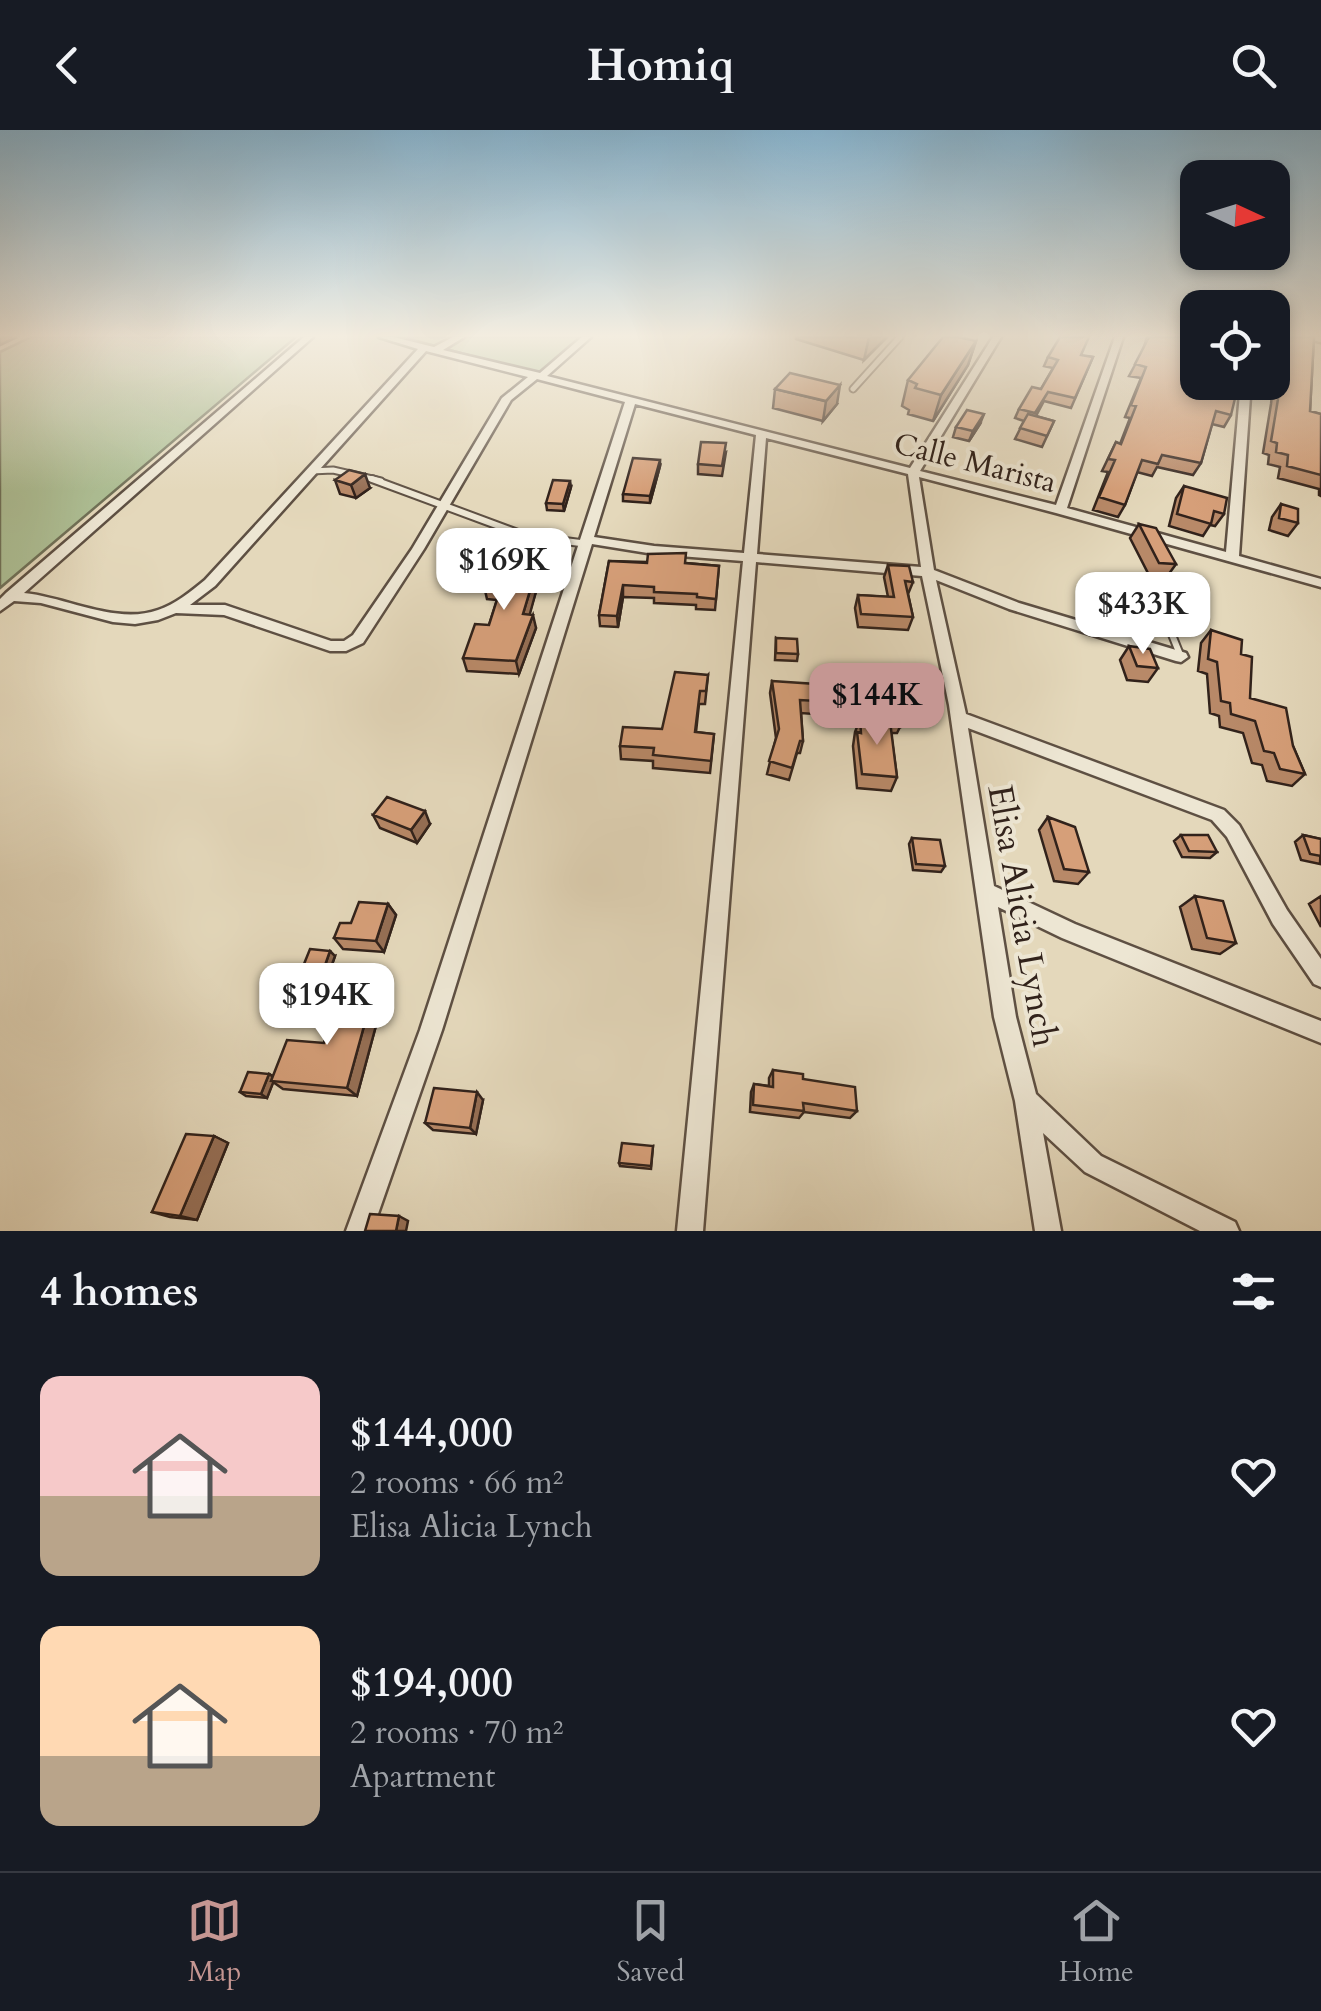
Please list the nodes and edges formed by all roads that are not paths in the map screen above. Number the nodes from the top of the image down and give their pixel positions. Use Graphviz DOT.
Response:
graph roads {
  1 [pos="250,388"];
  2 [pos="391,388"];
  3 [pos="521,388"];
  4 [pos="586,388"];
  5 [pos="965,388"];
  6 [pos="1101,388"];
  7 [pos="631,400"];
  8 [pos="1245,400"];
  9 [pos="761,432"];
  10 [pos="310,471"];
  11 [pos="913,473"];
  12 [pos="445,504"];
  13 [pos="1060,510"];
  14 [pos="589,542"];
  15 [pos="750,557"];
  16 [pos="1232,558"];
  17 [pos="928,572"];
  18 [pos="1321,584"];
  19 [pos="11,596"];
  20 [pos="1160,605"];
  21 [pos="0,606"];
  22 [pos="176,610"];
  23 [pos="1181,657"];
  24 [pos="960,718"];
  25 [pos="986,892"];
  26 [pos="1321,977"];
  27 [pos="1321,1032"];
  28 [pos="1026,1101"];
  29 [pos="359,1231"];
  30 [pos="690,1231"];
  31 [pos="1048,1231"];
  32 [pos="1226,1231"];
  1 -- 19 [label="street"];
  2 -- 10 [label="street"];
  3 -- 12 [label="street"];
  4 -- 7 [label="street, Calle Marista"];
  5 -- 11 [label="street"];
  6 -- 13 [label="street"];
  7 -- 9 [label="street, Calle Marista"];
  7 -- 14 [label="street"];
  8 -- 16 [label="street"];
  9 -- 11 [label="street, Calle Marista"];
  9 -- 15 [label="street"];
  10 -- 12 [label="lane"];
  10 -- 22 [label="street"];
  11 -- 13 [label="street, Calle Marista"];
  11 -- 17 [label="street, Elisa Alicia Lynch"];
  12 -- 14 [label="lane"];
  12 -- 22 [label="street"];
  13 -- 16 [label="street, Calle Marista"];
  14 -- 15 [label="street"];
  14 -- 29 [label="street"];
  15 -- 17 [label="street"];
  15 -- 30 [label="street"];
  16 -- 18 [label="street, Calle Marista"];
  17 -- 23 [label="street"];
  17 -- 24 [label="street, Elisa Alicia Lynch"];
  19 -- 21 [label="street"];
  19 -- 22 [label="street"];
  20 -- 23 [label="lane"];
  24 -- 25 [label="street, Elisa Alicia Lynch"];
  24 -- 26 [label="street"];
  25 -- 27 [label="street"];
  25 -- 28 [label="street, Elisa Alicia Lynch"];
  28 -- 31 [label="street, Elisa Alicia Lynch"];
  28 -- 32 [label="street"];
}
